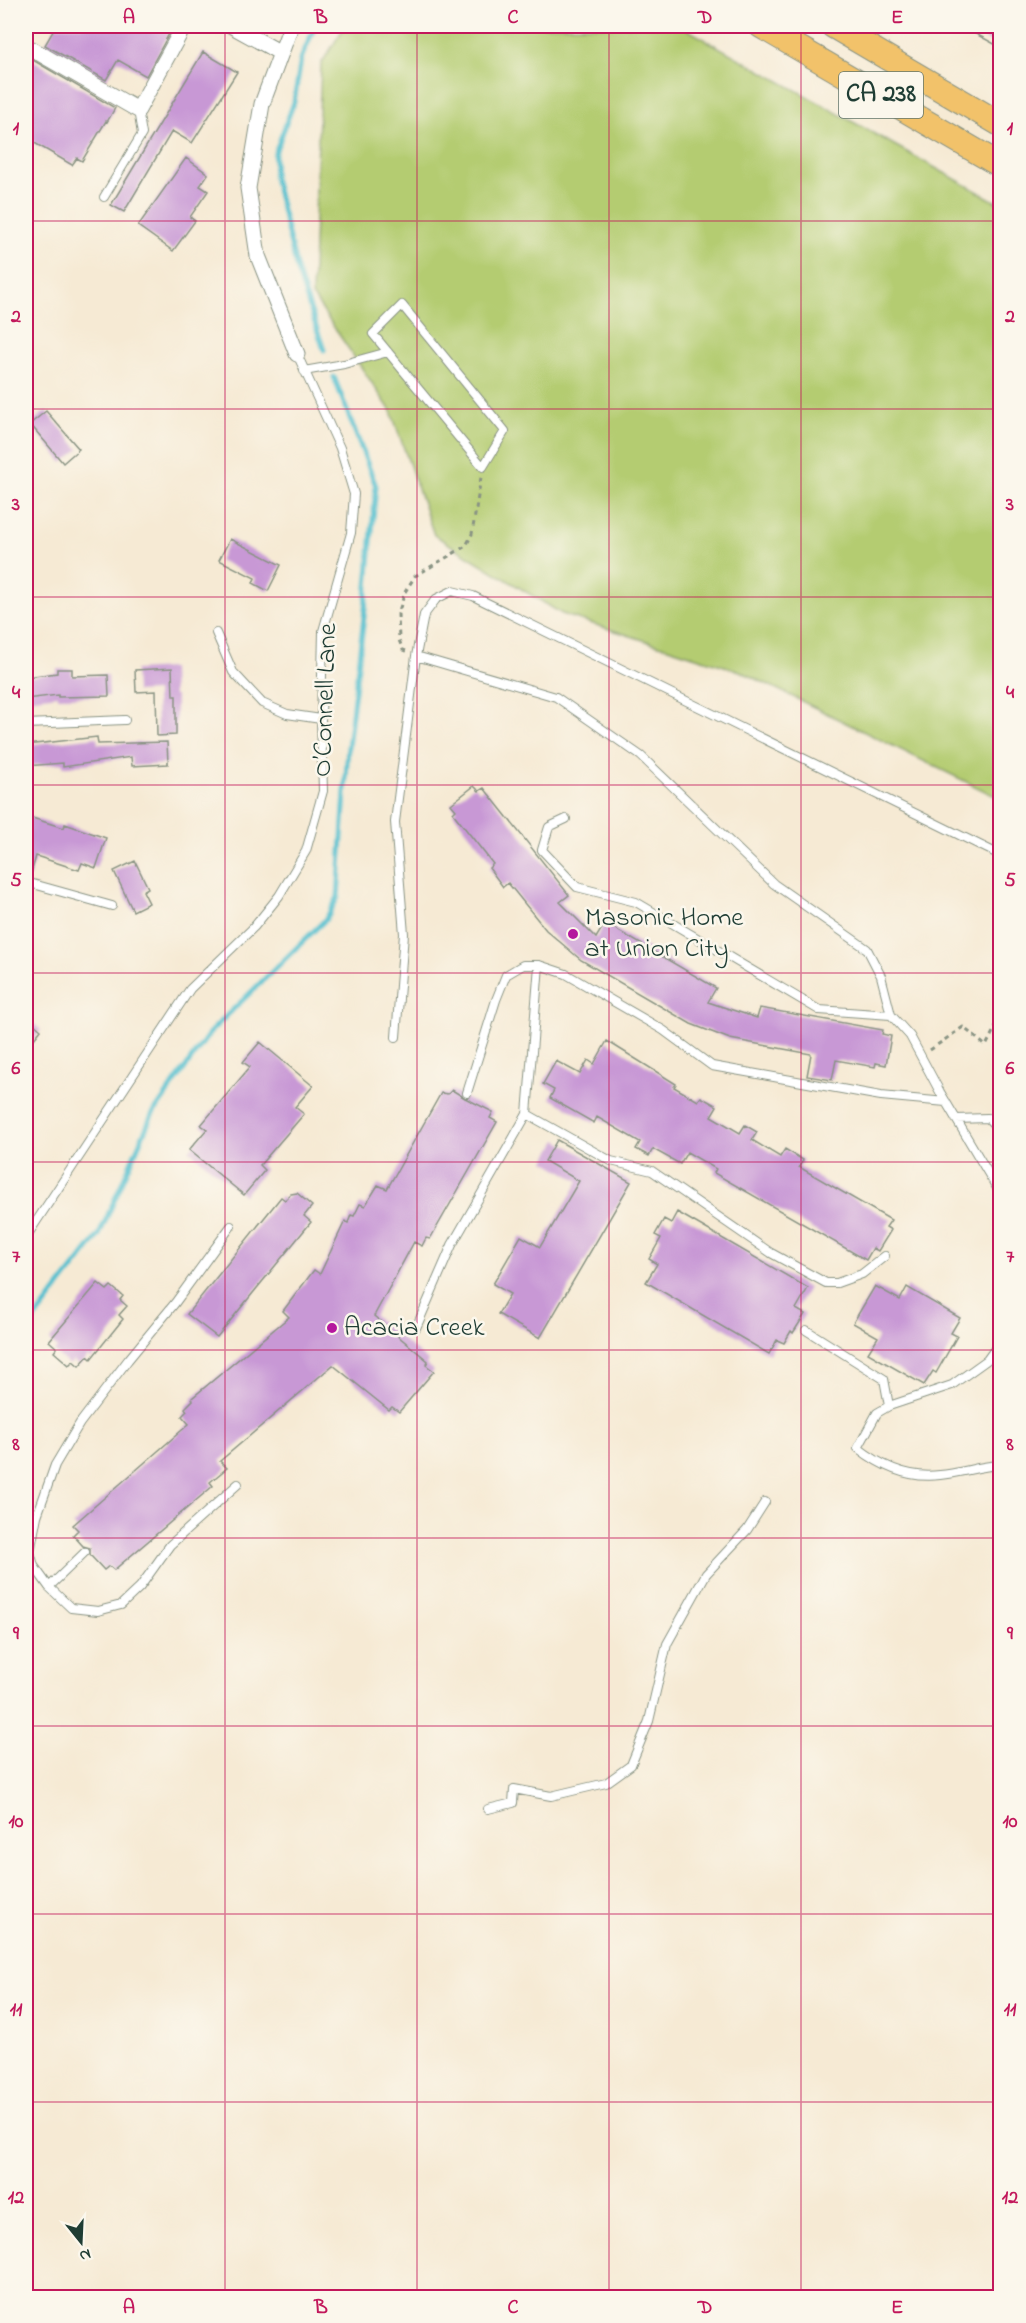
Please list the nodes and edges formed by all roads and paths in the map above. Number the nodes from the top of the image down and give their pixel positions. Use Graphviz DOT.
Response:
graph roads {
  1 [pos="184,26"];
  2 [pos="232,26"];
  3 [pos="291,26"];
  4 [pos="761,26"];
  5 [pos="833,26"];
  6 [pos="32,49"];
  7 [pos="279,52"];
  8 [pos="138,110"];
  9 [pos="1000,124"];
  10 [pos="1000,165"];
  11 [pos="104,197"];
  12 [pos="388,352"];
  13 [pos="297,354"];
  14 [pos="304,371"];
  15 [pos="483,467"];
  16 [pos="216,633"];
  17 [pos="416,656"];
  18 [pos="321,719"];
  19 [pos="125,720"];
  20 [pos="26,724"];
  21 [pos="566,819"];
  22 [pos="1000,855"];
  23 [pos="26,882"];
  24 [pos="112,906"];
  25 [pos="539,965"];
  26 [pos="891,1015"];
  27 [pos="1000,1018"];
  28 [pos="396,1037"];
  29 [pos="921,1056"];
  30 [pos="467,1093"];
  31 [pos="946,1102"];
  32 [pos="527,1114"];
  33 [pos="956,1119"];
  34 [pos="1000,1131"];
  35 [pos="1000,1193"];
  36 [pos="231,1226"];
  37 [pos="26,1237"];
  38 [pos="885,1256"];
  39 [pos="416,1328"];
  40 [pos="806,1330"];
  41 [pos="1000,1342"];
  42 [pos="889,1406"];
  43 [pos="1000,1465"];
  44 [pos="238,1484"];
  45 [pos="765,1503"];
  46 [pos="85,1552"];
  47 [pos="49,1587"];
  48 [pos="488,1809"];
  1 -- 8 [label="street"];
  2 -- 7 [label="street"];
  3 -- 7 [label="street, O’Connell Lane"];
  4 -- 10 [label="main road, CA 238"];
  5 -- 9 [label="main road, CA 238"];
  6 -- 8 [label="street"];
  7 -- 13 [label="street, O’Connell Lane"];
  8 -- 11 [label="lane"];
  12 -- 14 [label="lane"];
  12 -- 15 [label="lane"];
  12 -- 15 [label="lane"];
  13 -- 14 [label="lane, O’Connell Lane"];
  14 -- 18 [label="lane, O’Connell Lane"];
  15 -- 17 [label="path"];
  16 -- 18 [label="lane"];
  17 -- 22 [label="lane"];
  17 -- 26 [label="lane"];
  17 -- 28 [label="lane"];
  18 -- 37 [label="lane, O’Connell Lane"];
  19 -- 20 [label="lane"];
  21 -- 26 [label="lane"];
  23 -- 24 [label="lane"];
  25 -- 30 [label="lane"];
  25 -- 31 [label="lane"];
  25 -- 32 [label="lane"];
  26 -- 29 [label="lane"];
  27 -- 29 [label="path"];
  29 -- 31 [label="lane"];
  31 -- 33 [label="lane"];
  32 -- 38 [label="lane"];
  32 -- 39 [label="lane"];
  33 -- 34 [label="lane"];
  33 -- 35 [label="lane"];
  36 -- 47 [label="lane"];
  40 -- 42 [label="lane"];
  41 -- 42 [label="lane"];
  42 -- 43 [label="lane"];
  44 -- 47 [label="lane"];
  45 -- 48 [label="lane"];
  46 -- 47 [label="lane"];
}
